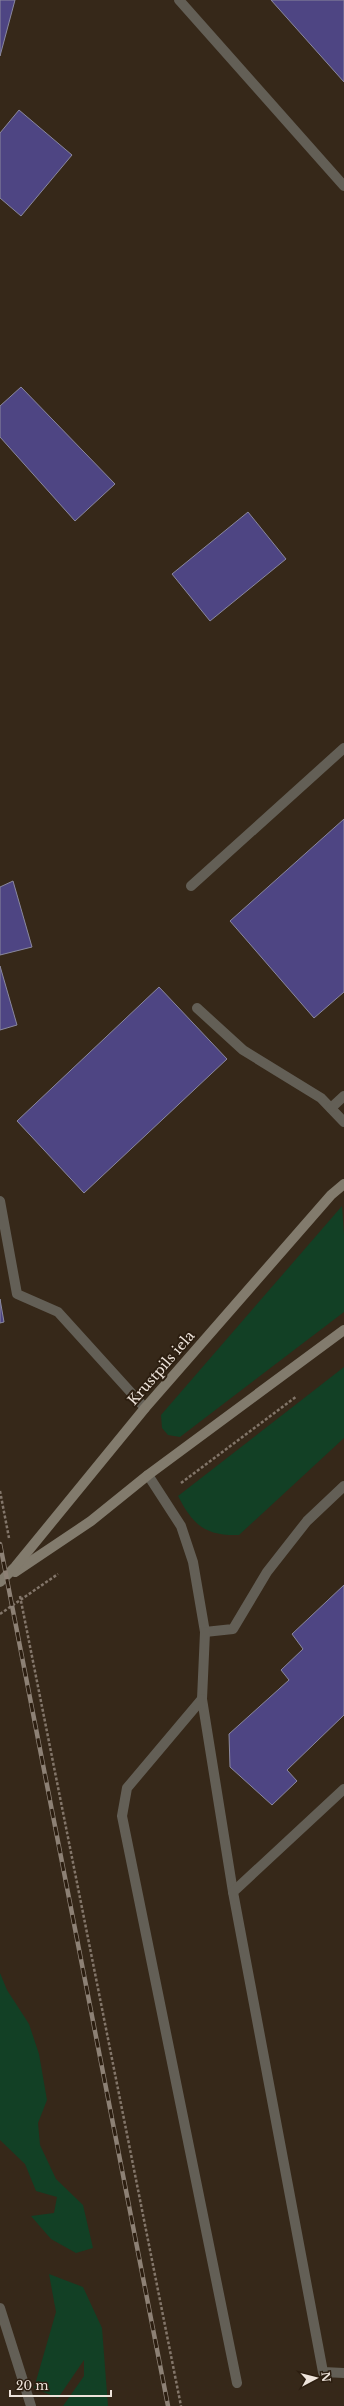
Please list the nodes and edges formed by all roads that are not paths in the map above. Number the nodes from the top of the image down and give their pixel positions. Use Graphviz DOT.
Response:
graph roads {
  1 [pos="179,0"];
  2 [pos="344,186"];
  3 [pos="344,748"];
  4 [pos="191,886"];
  5 [pos="197,1008"];
  6 [pos="344,1096"];
  7 [pos="331,1108"];
  8 [pos="344,1122"];
  9 [pos="344,1184"];
  10 [pos="0,1201"];
  11 [pos="344,1330"];
  12 [pos="145,1408"];
  13 [pos="148,1475"];
  14 [pos="344,1486"];
  15 [pos="15,1570"];
  16 [pos="3,1579"];
  17 [pos="205,1632"];
  18 [pos="202,1699"];
  19 [pos="344,1789"];
  20 [pos="233,1892"];
  21 [pos="0,2308"];
  22 [pos="344,2373"];
  23 [pos="237,2383"];
  24 [pos="31,2406"];
  1 -- 2 [label="lane"];
  3 -- 4 [label="lane"];
  5 -- 7 [label="lane"];
  6 -- 7 [label="lane"];
  7 -- 8 [label="lane"];
  9 -- 12 [label="main road, Krustpils iela"];
  10 -- 12 [label="lane"];
  11 -- 13 [label="main road, Krustpils iela"];
  12 -- 15 [label="main road, Krustpils iela"];
  13 -- 15 [label="main road, Krustpils iela"];
  13 -- 17 [label="lane"];
  14 -- 17 [label="lane"];
  15 -- 16 [label="main road, Krustpils iela"];
  17 -- 18 [label="lane"];
  18 -- 20 [label="lane"];
  18 -- 23 [label="lane"];
  19 -- 20 [label="lane"];
  20 -- 22 [label="lane"];
  21 -- 24 [label="lane"];
}
